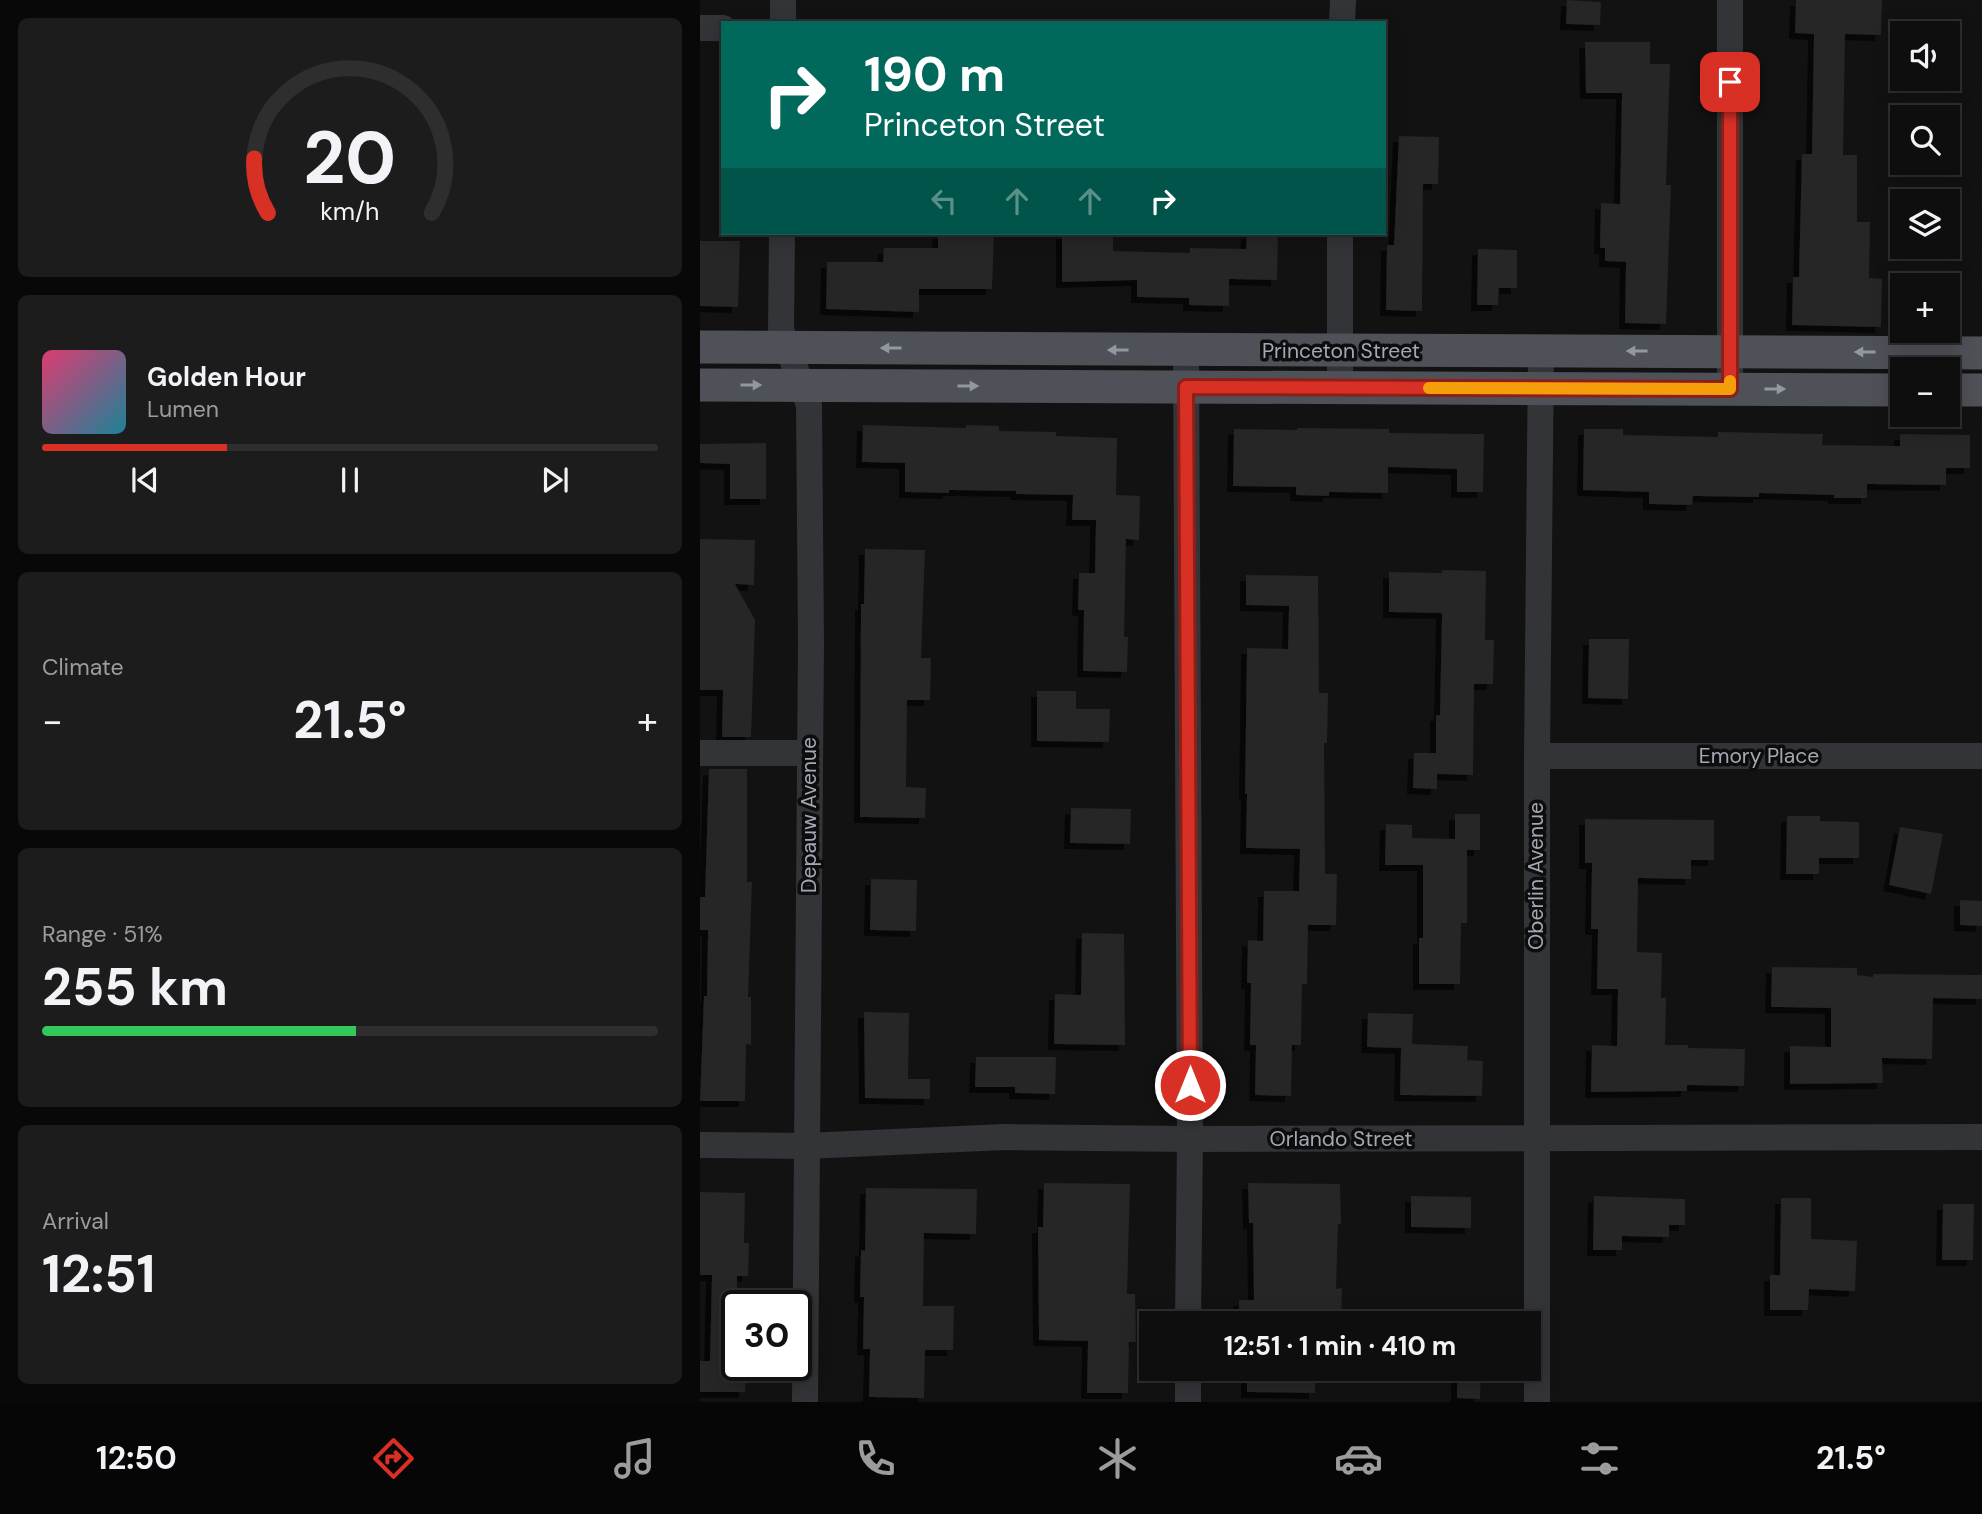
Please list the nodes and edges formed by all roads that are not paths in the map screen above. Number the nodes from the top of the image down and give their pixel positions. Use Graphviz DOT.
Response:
graph roads {
  1 [pos="783,0"];
  2 [pos="1343,0"];
  3 [pos="1730,0"];
  4 [pos="783,21"];
  5 [pos="1342,21"];
  6 [pos="700,28"];
  7 [pos="721,28"];
  8 [pos="782,235"];
  9 [pos="1340,235"];
  10 [pos="700,347"];
  11 [pos="789,348"];
  12 [pos="1186,350"];
  13 [pos="1339,351"];
  14 [pos="1541,351"];
  15 [pos="1730,352"];
  16 [pos="1982,353"];
  17 [pos="700,385"];
  18 [pos="802,385"];
  19 [pos="1186,387"];
  20 [pos="1340,388"];
  21 [pos="1540,388"];
  22 [pos="1730,389"];
  23 [pos="1890,390"];
  24 [pos="1960,390"];
  25 [pos="1982,390"];
  26 [pos="700,753"];
  27 [pos="809,753"];
  28 [pos="1536,756"];
  29 [pos="1982,756"];
  30 [pos="1982,1137"];
  31 [pos="1190,1139"];
  32 [pos="1536,1139"];
  33 [pos="700,1145"];
  34 [pos="806,1146"];
  35 [pos="1188,1311"];
  36 [pos="1188,1381"];
  37 [pos="805,1402"];
  38 [pos="1188,1402"];
  39 [pos="1536,1402"];
  1 -- 4 [label="street"];
  2 -- 5 [label="street"];
  3 -- 15 [label="street"];
  6 -- 7 [label="street"];
  8 -- 11 [label="street, Depauw Avenue"];
  9 -- 13 [label="street"];
  10 -- 11 [label="main road, Princeton Street"];
  12 -- 11 [label="main road, Princeton Street, one-way"];
  11 -- 18 [label="street, Depauw Avenue"];
  12 -- 13 [label="main road, Princeton Street"];
  12 -- 19 [label="street"];
  13 -- 14 [label="main road, Princeton Street"];
  13 -- 20 [label="street"];
  15 -- 14 [label="main road, Princeton Street, one-way"];
  14 -- 21 [label="street, Oberlin Avenue"];
  16 -- 15 [label="main road, Princeton Street, one-way"];
  15 -- 22 [label="street"];
  17 -- 18 [label="main road, Princeton Street, one-way"];
  18 -- 19 [label="main road, Princeton Street, one-way"];
  18 -- 27 [label="street, Depauw Avenue"];
  19 -- 20 [label="main road, Princeton Street"];
  19 -- 31 [label="street"];
  20 -- 21 [label="main road, Princeton Street"];
  21 -- 22 [label="main road, Princeton Street"];
  21 -- 28 [label="street, Oberlin Avenue"];
  22 -- 23 [label="main road, Princeton Street, one-way"];
  24 -- 25 [label="main road"];
  26 -- 27 [label="street"];
  27 -- 34 [label="street, Depauw Avenue"];
  28 -- 29 [label="street, Emory Place"];
  28 -- 32 [label="street, Oberlin Avenue"];
  30 -- 32 [label="street, Orlando Street"];
  31 -- 32 [label="street, Orlando Street"];
  31 -- 34 [label="street, Orlando Street"];
  31 -- 35 [label="street"];
  32 -- 39 [label="street, Oberlin Avenue"];
  33 -- 34 [label="street, Orlando Street"];
  34 -- 37 [label="street, Depauw Avenue"];
  36 -- 38 [label="street"];
}
